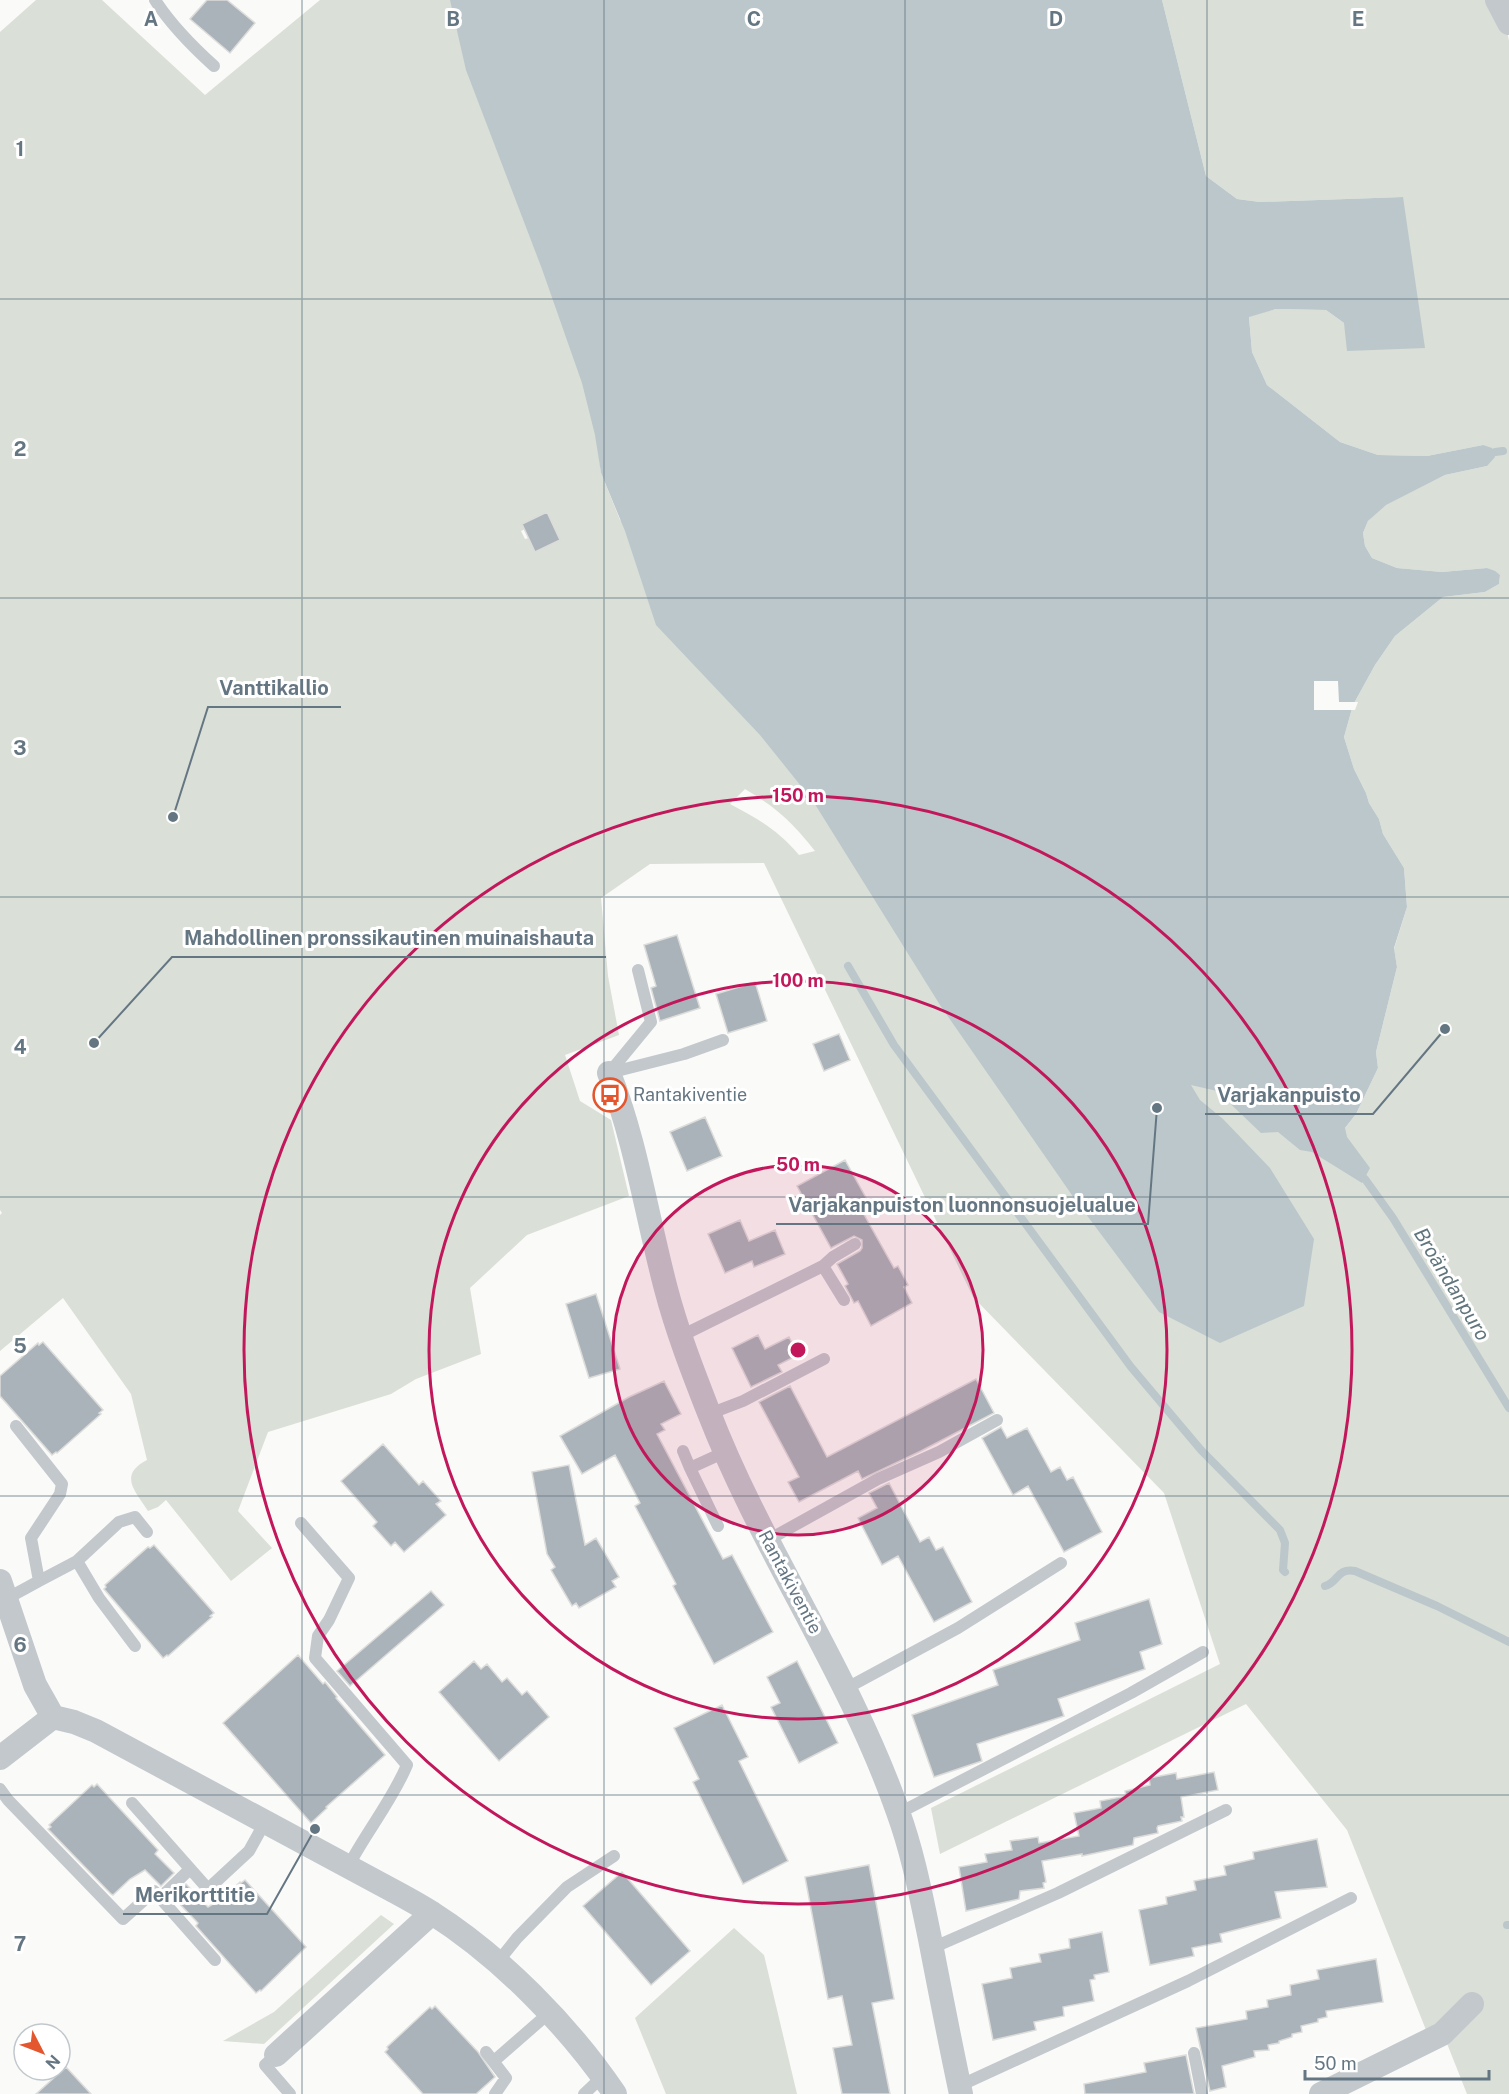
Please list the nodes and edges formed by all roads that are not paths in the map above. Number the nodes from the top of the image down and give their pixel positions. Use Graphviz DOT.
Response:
graph roads {
  1 [pos="155,0"];
  2 [pos="1497,0"];
  3 [pos="1509,23"];
  4 [pos="214,66"];
  5 [pos="638,970"];
  6 [pos="723,1040"];
  7 [pos="609,1073"];
  8 [pos="855,1244"];
  9 [pos="823,1266"];
  10 [pos="844,1300"];
  11 [pos="681,1336"];
  12 [pos="824,1359"];
  13 [pos="709,1414"];
  14 [pos="997,1420"];
  15 [pos="16,1426"];
  16 [pos="682,1451"];
  17 [pos="724,1452"];
  18 [pos="690,1468"];
  19 [pos="301,1523"];
  20 [pos="718,1526"];
  21 [pos="147,1532"];
  22 [pos="768,1540"];
  23 [pos="77,1561"];
  24 [pos="1061,1563"];
  25 [pos="39,1581"];
  26 [pos="3,1590"];
  27 [pos="135,1646"];
  28 [pos="1203,1652"];
  29 [pos="845,1689"];
  30 [pos="53,1718"];
  31 [pos="0,1758"];
  32 [pos="0,1789"];
  33 [pos="132,1803"];
  34 [pos="1226,1810"];
  35 [pos="899,1813"];
  36 [pos="265,1822"];
  37 [pos="614,1856"];
  38 [pos="348,1867"];
  39 [pos="190,1869"];
  40 [pos="160,1898"];
  41 [pos="1351,1898"];
  42 [pos="432,1913"];
  43 [pos="932,1948"];
  44 [pos="214,1960"];
  45 [pos="496,1962"];
  46 [pos="1472,2004"];
  47 [pos="549,2013"];
  48 [pos="1194,2053"];
  49 [pos="271,2060"];
  50 [pos="609,2085"];
  51 [pos="960,2090"];
  52 [pos="290,2094"];
  53 [pos="495,2094"];
  54 [pos="584,2094"];
  55 [pos="1202,2094"];
  56 [pos="1321,2094"];
  1 -- 4 [label="lane"];
  2 -- 3 [label="street"];
  5 -- 7 [label="lane"];
  6 -- 7 [label="lane"];
  7 -- 11 [label="street, Rantakiventie"];
  8 -- 9 [label="lane"];
  9 -- 10 [label="lane"];
  9 -- 11 [label="lane"];
  11 -- 13 [label="street, Rantakiventie"];
  12 -- 13 [label="lane"];
  13 -- 17 [label="street, Rantakiventie"];
  14 -- 22 [label="lane"];
  15 -- 25 [label="lane"];
  16 -- 18 [label="lane"];
  17 -- 18 [label="lane"];
  17 -- 22 [label="street, Rantakiventie"];
  18 -- 20 [label="lane"];
  19 -- 38 [label="lane"];
  21 -- 23 [label="lane"];
  22 -- 29 [label="street, Rantakiventie"];
  23 -- 25 [label="lane"];
  23 -- 27 [label="lane"];
  24 -- 29 [label="lane"];
  25 -- 26 [label="lane"];
  26 -- 30 [label="street"];
  28 -- 35 [label="lane"];
  29 -- 35 [label="street, Rantakiventie"];
  30 -- 31 [label="street"];
  30 -- 36 [label="street"];
  32 -- 40 [label="lane"];
  33 -- 39 [label="lane"];
  34 -- 43 [label="lane"];
  35 -- 43 [label="street, Rantakiventie"];
  36 -- 38 [label="street"];
  36 -- 39 [label="lane"];
  37 -- 45 [label="lane"];
  38 -- 42 [label="street"];
  39 -- 40 [label="lane"];
  40 -- 44 [label="lane"];
  41 -- 51 [label="lane"];
  42 -- 45 [label="street"];
  42 -- 49 [label="street"];
  43 -- 51 [label="street, Rantakiventie"];
  45 -- 47 [label="street"];
  46 -- 56 [label="street"];
  47 -- 50 [label="street"];
  47 -- 53 [label="lane"];
  48 -- 55 [label="lane"];
  49 -- 52 [label="lane"];
  50 -- 54 [label="lane"];
}
